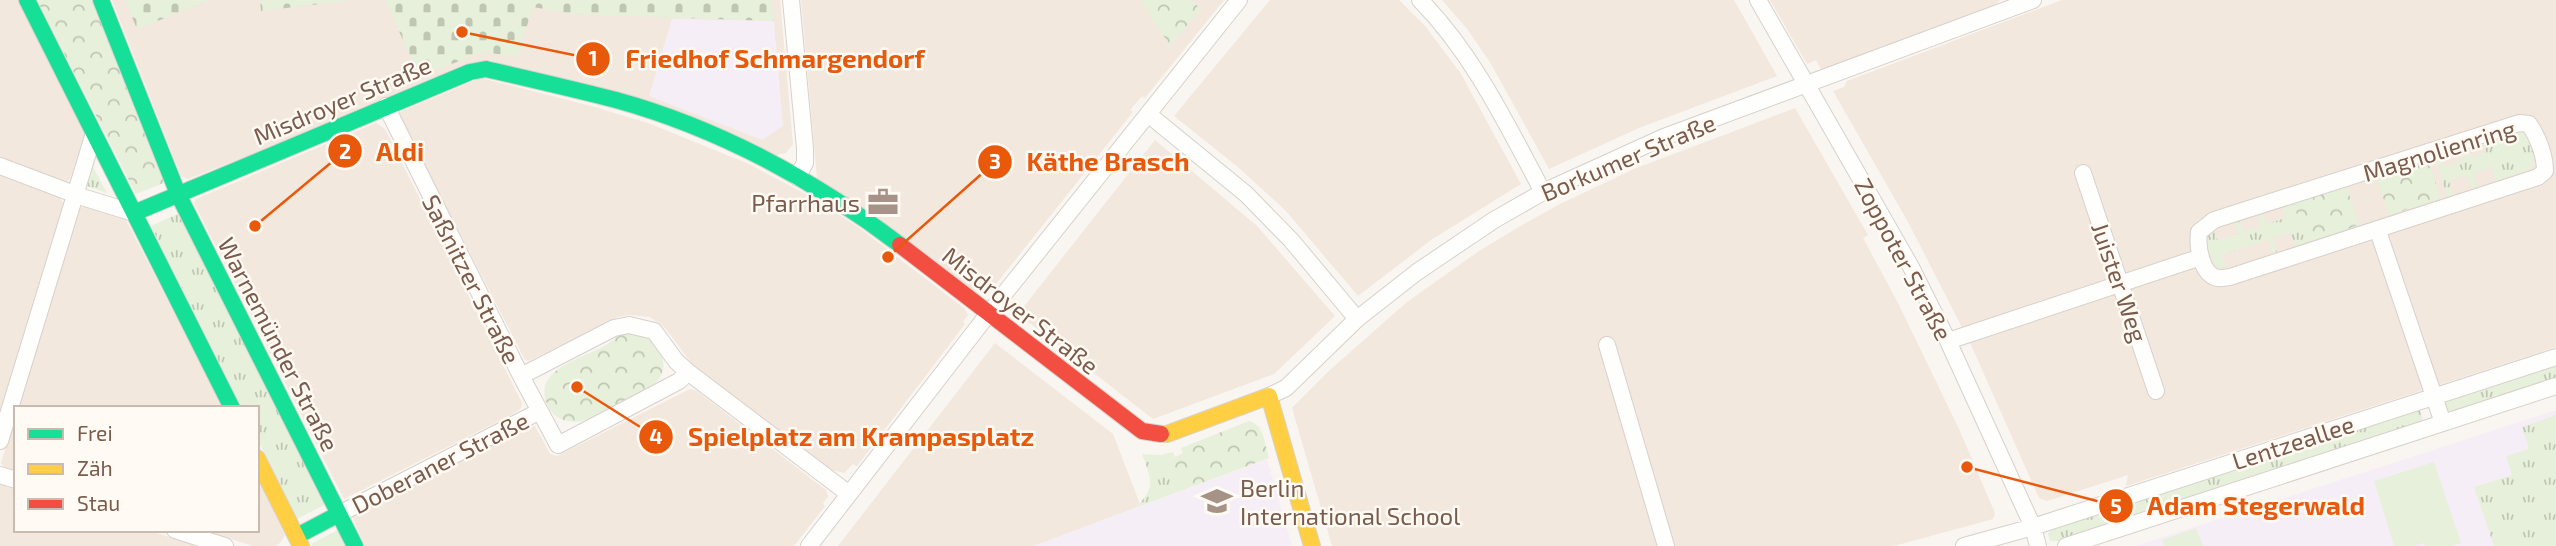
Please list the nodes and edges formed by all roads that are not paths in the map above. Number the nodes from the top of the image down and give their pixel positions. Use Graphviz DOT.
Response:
graph roads {
  1 [pos="27,0"];
  2 [pos="101,0"];
  3 [pos="791,0"];
  4 [pos="1239,0"];
  5 [pos="1420,0"];
  6 [pos="1758,0"];
  7 [pos="2033,0"];
  8 [pos="2013,4"];
  9 [pos="1805,85"];
  10 [pos="386,106"];
  11 [pos="1147,114"];
  12 [pos="94,133"];
  13 [pos="0,166"];
  14 [pos="2083,173"];
  15 [pos="797,177"];
  16 [pos="1543,192"];
  17 [pos="74,194"];
  18 [pos="178,194"];
  19 [pos="134,213"];
  20 [pos="2378,231"];
  21 [pos="2202,257"];
  22 [pos="2121,284"];
  23 [pos="989,313"];
  24 [pos="1357,319"];
  25 [pos="1948,341"];
  26 [pos="1607,345"];
  27 [pos="2556,357"];
  28 [pos="688,372"];
  29 [pos="521,376"];
  30 [pos="2556,386"];
  31 [pos="2156,391"];
  32 [pos="1269,396"];
  33 [pos="2434,397"];
  34 [pos="231,406"];
  35 [pos="540,411"];
  36 [pos="2443,423"];
  37 [pos="0,441"];
  38 [pos="259,462"];
  39 [pos="849,494"];
  40 [pos="339,514"];
  41 [pos="2033,527"];
  42 [pos="181,532"];
  43 [pos="299,541"];
  44 [pos="225,546"];
  45 [pos="355,546"];
  46 [pos="809,546"];
  47 [pos="1312,546"];
  48 [pos="1666,546"];
  49 [pos="1964,546"];
  50 [pos="2038,546"];
  51 [pos="2066,546"];
  1 -- 12 [label="street"];
  2 -- 18 [label="street, Warnemünder Straße"];
  3 -- 15 [label="street"];
  4 -- 11 [label="street"];
  5 -- 16 [label="street"];
  6 -- 9 [label="street, Zoppoter Straße"];
  7 -- 8 [label="street, Borkumer Straße"];
  8 -- 9 [label="street, Borkumer Straße"];
  9 -- 16 [label="street, Borkumer Straße"];
  9 -- 25 [label="street, Zoppoter Straße"];
  10 -- 15 [label="street, Misdroyer Straße"];
  10 -- 18 [label="street, Misdroyer Straße"];
  10 -- 29 [label="street, Saßnitzer Straße"];
  11 -- 23 [label="street"];
  11 -- 24 [label="street"];
  12 -- 17 [label="street"];
  12 -- 19 [label="street"];
  13 -- 17 [label="street"];
  14 -- 22 [label="street, Juister Weg"];
  15 -- 23 [label="street, Misdroyer Straße"];
  16 -- 24 [label="street, Borkumer Straße"];
  17 -- 19 [label="street"];
  17 -- 37 [label="street"];
  18 -- 19 [label="street"];
  18 -- 40 [label="street, Warnemünder Straße"];
  19 -- 34 [label="street"];
  20 -- 21 [label="street, Magnolienring"];
  20 -- 21 [label="street, Magnolienring"];
  20 -- 33 [label="street"];
  21 -- 22 [label="street"];
  22 -- 25 [label="street"];
  22 -- 31 [label="street, Juister Weg"];
  23 -- 32 [label="street, Misdroyer Straße"];
  23 -- 39 [label="street"];
  24 -- 32 [label="street, Borkumer Straße"];
  25 -- 41 [label="street, Zoppoter Straße"];
  26 -- 48 [label="street"];
  27 -- 33 [label="street, Lentzeallee"];
  28 -- 29 [label="street"];
  28 -- 35 [label="street, Saßnitzer Straße"];
  28 -- 39 [label="street"];
  29 -- 35 [label="street, Saßnitzer Straße"];
  30 -- 36 [label="street, Lentzeallee"];
  32 -- 47 [label="street"];
  33 -- 36 [label="street"];
  33 -- 41 [label="street, Lentzeallee"];
  35 -- 40 [label="street, Doberaner Straße"];
  36 -- 51 [label="street, Lentzeallee"];
  38 -- 43 [label="street"];
  39 -- 46 [label="street"];
  40 -- 43 [label="street"];
  40 -- 45 [label="street, Warnemünder Straße"];
  41 -- 49 [label="street, Lentzeallee"];
  41 -- 50 [label="street"];
  42 -- 44 [label="street"];
}
